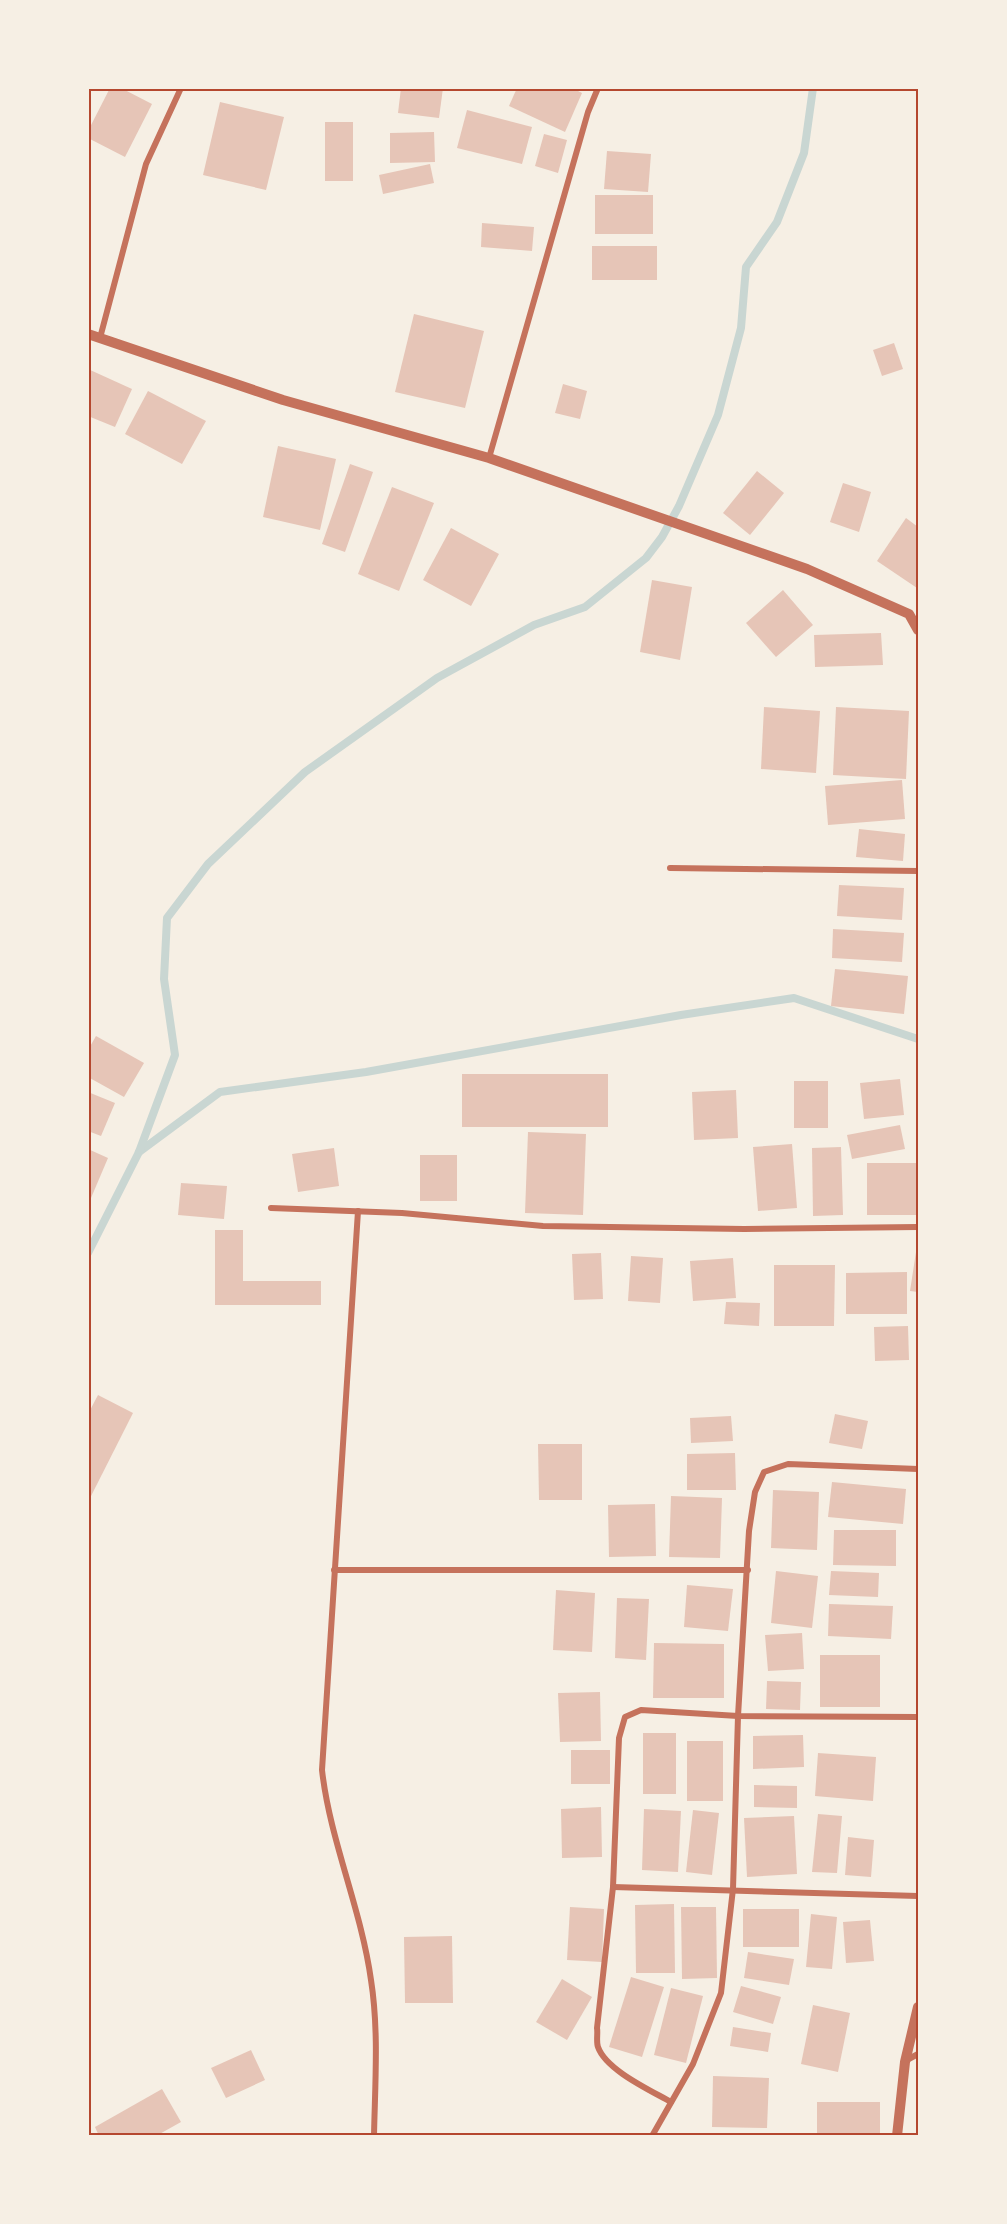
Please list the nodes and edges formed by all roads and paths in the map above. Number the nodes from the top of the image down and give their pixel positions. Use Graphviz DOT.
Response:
graph roads {
  1 [pos="181,88"];
  2 [pos="598,88"];
  3 [pos="88,334"];
  4 [pos="100,338"];
  5 [pos="489,458"];
  6 [pos="914,614"];
  7 [pos="918,630"];
  8 [pos="670,868"];
  9 [pos="918,872"];
  10 [pos="271,1208"];
  11 [pos="358,1214"];
  12 [pos="918,1227"];
  13 [pos="918,1469"];
  14 [pos="334,1570"];
  15 [pos="748,1570"];
  16 [pos="738,1716"];
  17 [pos="918,1717"];
  18 [pos="613,1887"];
  19 [pos="733,1889"];
  20 [pos="918,1896"];
  21 [pos="918,2007"];
  22 [pos="918,2054"];
  23 [pos="905,2061"];
  24 [pos="671,2102"];
  25 [pos="374,2136"];
  26 [pos="652,2136"];
  27 [pos="897,2136"];
  1 -- 4 [label="street"];
  2 -- 5 [label="street"];
  3 -- 4 [label="street"];
  4 -- 5 [label="street"];
  5 -- 6 [label="street"];
  6 -- 7 [label="street"];
  8 -- 9 [label="street"];
  10 -- 11 [label="street"];
  11 -- 12 [label="street"];
  11 -- 14 [label="street"];
  13 -- 15 [label="street"];
  14 -- 15 [label="street"];
  14 -- 25 [label="street"];
  15 -- 16 [label="street"];
  16 -- 17 [label="street"];
  16 -- 18 [label="street"];
  16 -- 19 [label="street"];
  18 -- 19 [label="street"];
  18 -- 24 [label="street"];
  19 -- 20 [label="street"];
  19 -- 24 [label="street"];
  21 -- 23 [label="street"];
  22 -- 23 [label="street"];
  23 -- 27 [label="street"];
  24 -- 26 [label="street"];
}
